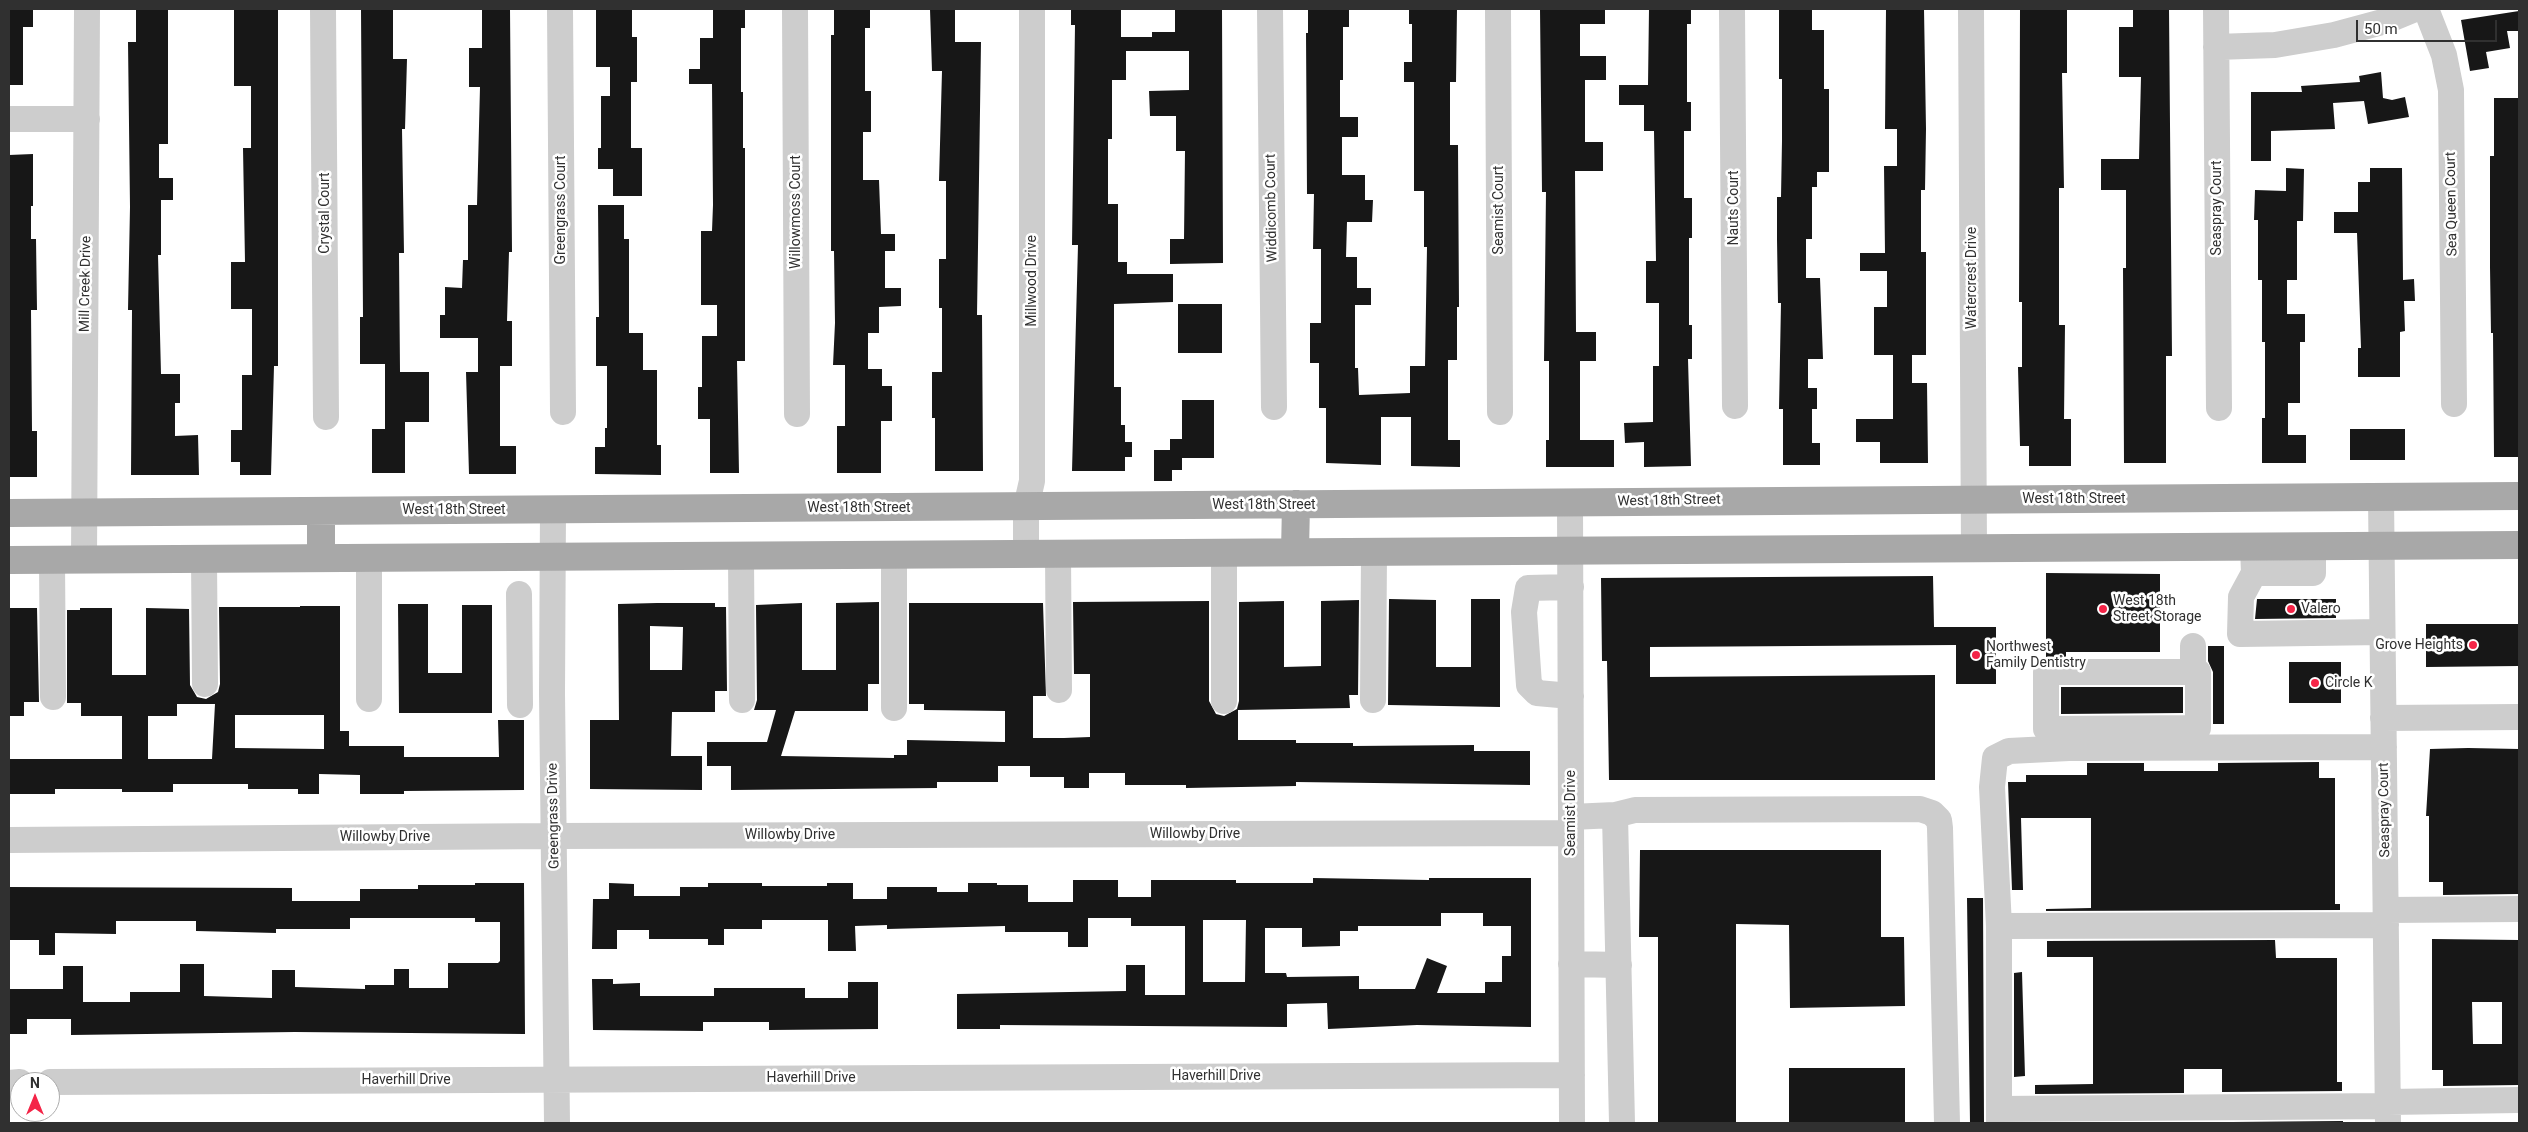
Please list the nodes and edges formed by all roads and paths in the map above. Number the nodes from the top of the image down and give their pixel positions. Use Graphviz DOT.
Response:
graph roads {
  1 [pos="87,9"];
  2 [pos="323,9"];
  3 [pos="560,9"];
  4 [pos="795,9"];
  5 [pos="1032,9"];
  6 [pos="1270,9"];
  7 [pos="1498,9"];
  8 [pos="1732,9"];
  9 [pos="1971,9"];
  10 [pos="2216,9"];
  11 [pos="2415,9"];
  12 [pos="2426,9"];
  13 [pos="2216,47"];
  14 [pos="9,119"];
  15 [pos="87,119"];
  16 [pos="2454,404"];
  17 [pos="1735,406"];
  18 [pos="1274,407"];
  19 [pos="2219,408"];
  20 [pos="563,412"];
  21 [pos="1500,412"];
  22 [pos="797,414"];
  23 [pos="326,417"];
  24 [pos="2519,496"];
  25 [pos="2380,497"];
  26 [pos="1973,500"];
  27 [pos="1570,503"];
  28 [pos="1296,504"];
  29 [pos="1026,507"];
  30 [pos="553,509"];
  31 [pos="321,511"];
  32 [pos="84,513"];
  33 [pos="9,514"];
  34 [pos="2519,545"];
  35 [pos="2381,546"];
  36 [pos="1974,548"];
  37 [pos="1570,550"];
  38 [pos="1296,552"];
  39 [pos="1374,552"];
  40 [pos="1058,553"];
  41 [pos="1224,553"];
  42 [pos="1026,554"];
  43 [pos="553,555"];
  44 [pos="740,555"];
  45 [pos="894,555"];
  46 [pos="369,557"];
  47 [pos="204,558"];
  48 [pos="321,558"];
  49 [pos="52,559"];
  50 [pos="84,559"];
  51 [pos="9,560"];
  52 [pos="2254,560"];
  53 [pos="1571,587"];
  54 [pos="554,594"];
  55 [pos="2382,632"];
  56 [pos="2193,646"];
  57 [pos="2193,672"];
  58 [pos="206,684"];
  59 [pos="1059,690"];
  60 [pos="552,693"];
  61 [pos="1571,696"];
  62 [pos="53,697"];
  63 [pos="369,699"];
  64 [pos="742,700"];
  65 [pos="1373,700"];
  66 [pos="1224,701"];
  67 [pos="894,708"];
  68 [pos="2383,718"];
  69 [pos="2519,718"];
  70 [pos="2384,746"];
  71 [pos="1616,816"];
  72 [pos="1571,825"];
  73 [pos="554,836"];
  74 [pos="9,840"];
  75 [pos="2519,909"];
  76 [pos="2386,918"];
  77 [pos="1999,926"];
  78 [pos="1572,964"];
  79 [pos="1619,965"];
  80 [pos="1572,1075"];
  81 [pos="557,1079"];
  82 [pos="60,1082"];
  83 [pos="2519,1100"];
  84 [pos="2388,1110"];
  85 [pos="1999,1116"];
  86 [pos="557,1123"];
  87 [pos="1572,1123"];
  88 [pos="1622,1123"];
  89 [pos="1947,1123"];
  1 -- 15 [label="street, Mill Creek Drive"];
  2 -- 23 [label="street, Crystal Court"];
  3 -- 20 [label="street, Greengrass Court"];
  4 -- 22 [label="street, Willowmoss Court"];
  5 -- 29 [label="street, Millwood Drive"];
  6 -- 18 [label="street, Widdicomb Court"];
  7 -- 21 [label="street, Seamist Court"];
  8 -- 17 [label="street, Nauts Court"];
  9 -- 26 [label="street, Watercrest Drive"];
  10 -- 13 [label="street, Seaspray Court"];
  11 -- 13 [label="street"];
  12 -- 16 [label="street, Sea Queen Court"];
  13 -- 19 [label="street, Seaspray Court"];
  14 -- 15 [label="street"];
  15 -- 32 [label="street, Mill Creek Drive"];
  24 -- 25 [label="main road, West 18th Street"];
  25 -- 26 [label="main road, West 18th Street"];
  25 -- 35 [label="street, Seaspray Court"];
  26 -- 27 [label="main road, West 18th Street"];
  26 -- 36 [label="street, Watercrest Drive"];
  27 -- 28 [label="main road, West 18th Street"];
  27 -- 37 [label="street, Seamist Drive"];
  28 -- 29 [label="main road, West 18th Street"];
  28 -- 38 [label="main road"];
  29 -- 30 [label="main road, West 18th Street"];
  29 -- 42 [label="street, Millwood Drive"];
  30 -- 31 [label="main road, West 18th Street"];
  30 -- 43 [label="street, Greengrass Drive"];
  31 -- 32 [label="main road, West 18th Street"];
  31 -- 48 [label="main road"];
  32 -- 33 [label="main road, West 18th Street"];
  32 -- 50 [label="street, Mill Creek Drive"];
  34 -- 35 [label="main road"];
  35 -- 52 [label="main road"];
  35 -- 55 [label="street, Seaspray Court"];
  36 -- 37 [label="main road"];
  36 -- 52 [label="main road"];
  37 -- 39 [label="main road"];
  37 -- 53 [label="street, Seamist Drive"];
  38 -- 39 [label="main road"];
  38 -- 41 [label="main road"];
  39 -- 65 [label="street"];
  40 -- 41 [label="main road"];
  40 -- 42 [label="main road"];
  40 -- 59 [label="street"];
  41 -- 66 [label="street"];
  42 -- 45 [label="main road"];
  43 -- 44 [label="main road"];
  43 -- 46 [label="main road"];
  43 -- 54 [label="street, Greengrass Drive"];
  44 -- 45 [label="main road"];
  44 -- 64 [label="street"];
  45 -- 67 [label="street"];
  46 -- 48 [label="main road"];
  46 -- 63 [label="street"];
  47 -- 48 [label="main road"];
  47 -- 50 [label="main road"];
  47 -- 58 [label="street"];
  49 -- 50 [label="main road"];
  49 -- 51 [label="main road"];
  49 -- 62 [label="street"];
  52 -- 55 [label="street"];
  53 -- 61 [label="street, Seamist Drive"];
  53 -- 61 [label="street"];
  54 -- 60 [label="street, Greengrass Drive"];
  54 -- 60 [label="street"];
  55 -- 68 [label="street, Seaspray Court"];
  56 -- 57 [label="street"];
  57 -- 57 [label="street"];
  60 -- 73 [label="street, Greengrass Drive"];
  61 -- 72 [label="street, Seamist Drive"];
  68 -- 69 [label="street"];
  68 -- 70 [label="street, Seaspray Court"];
  70 -- 76 [label="street, Seaspray Court"];
  70 -- 77 [label="street"];
  71 -- 72 [label="street, Willowby Drive"];
  71 -- 79 [label="street"];
  71 -- 89 [label="street, Willowby Drive"];
  72 -- 73 [label="street, Willowby Drive"];
  72 -- 78 [label="street, Seamist Drive"];
  73 -- 74 [label="street, Willowby Drive"];
  73 -- 81 [label="street, Greengrass Drive"];
  75 -- 76 [label="street"];
  76 -- 77 [label="street"];
  76 -- 84 [label="street, Seaspray Court"];
  77 -- 85 [label="street"];
  78 -- 79 [label="street"];
  78 -- 80 [label="street, Seamist Drive"];
  79 -- 88 [label="street"];
  80 -- 81 [label="street, Haverhill Drive"];
  80 -- 87 [label="street, Seamist Drive"];
  81 -- 82 [label="street, Haverhill Drive"];
  81 -- 86 [label="street, Greengrass Drive"];
  83 -- 84 [label="street"];
  84 -- 85 [label="street"];
}
